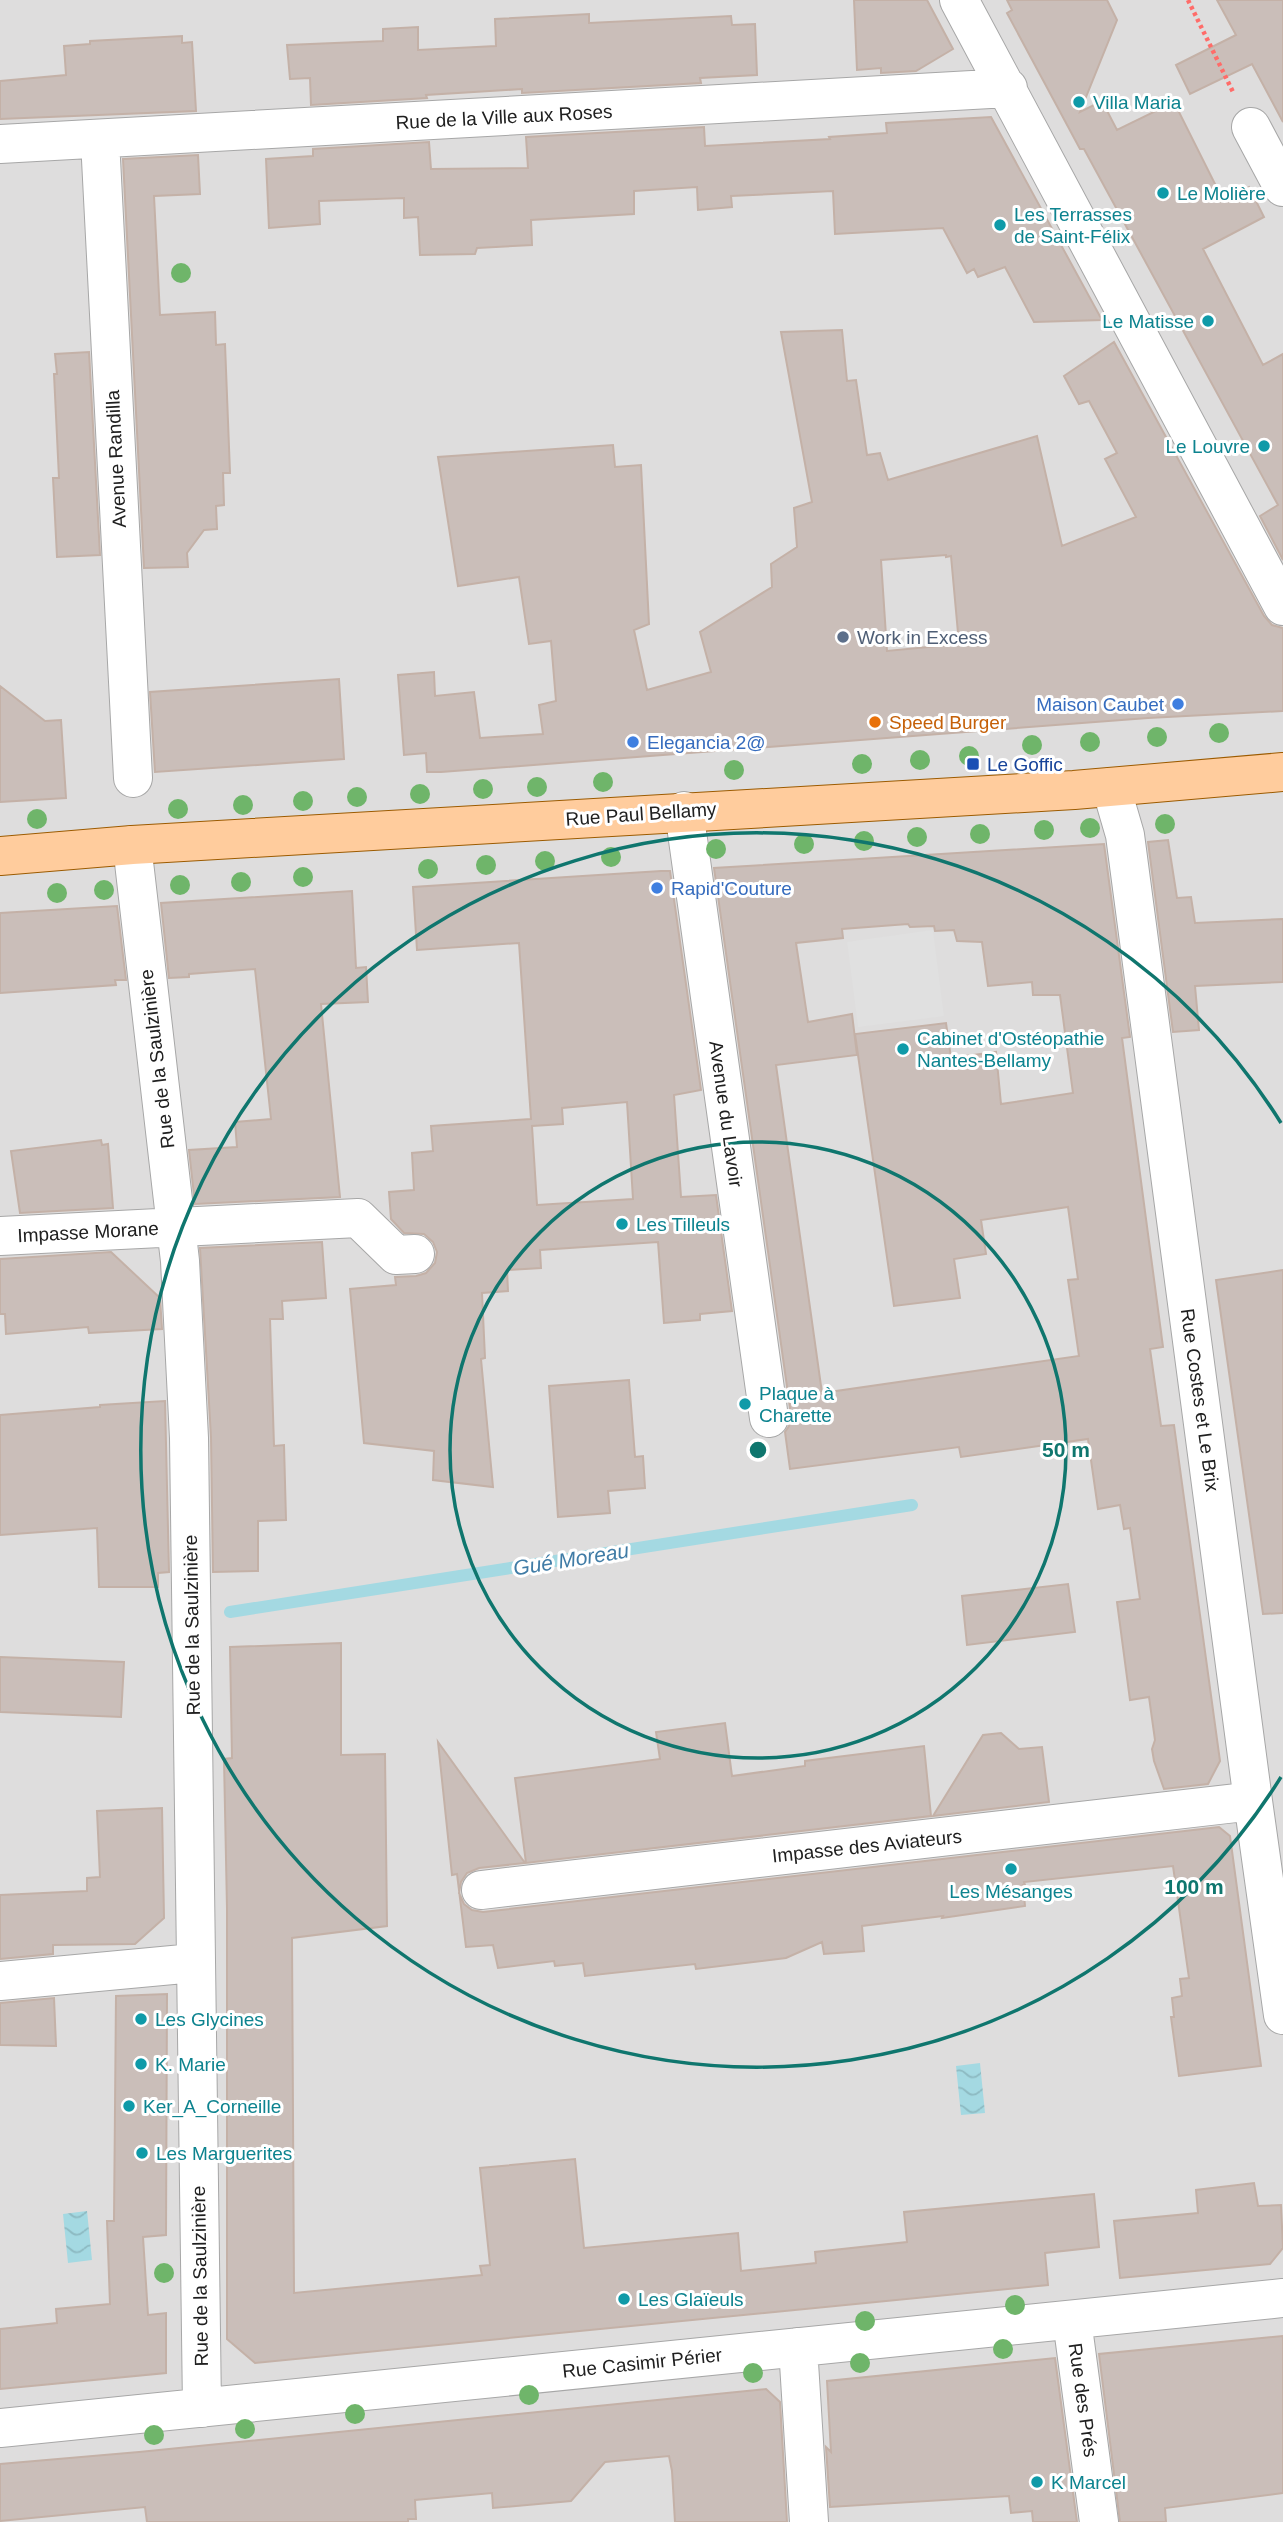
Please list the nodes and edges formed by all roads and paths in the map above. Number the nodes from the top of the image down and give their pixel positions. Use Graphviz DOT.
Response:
graph roads {
  1 [pos="959,0"];
  2 [pos="1188,0"];
  3 [pos="1008,88"];
  4 [pos="1251,127"];
  5 [pos="100,140"];
  6 [pos="0,144"];
  7 [pos="1283,187"];
  8 [pos="1283,606"];
  9 [pos="1283,772"];
  10 [pos="133,778"];
  11 [pos="1111,787"];
  12 [pos="684,811"];
  13 [pos="132,845"];
  14 [pos="0,856"];
  15 [pos="177,1227"];
  16 [pos="0,1236"];
  17 [pos="415,1254"];
  18 [pos="769,1418"];
  19 [pos="1252,1801"];
  20 [pos="481,1890"];
  21 [pos="194,1963"];
  22 [pos="0,1981"];
  23 [pos="1283,2015"];
  24 [pos="1283,2298"];
  25 [pos="1072,2320"];
  26 [pos="798,2347"];
  27 [pos="201,2408"];
  28 [pos="0,2428"];
  29 [pos="809,2522"];
  30 [pos="1099,2522"];
  1 -- 3 [label="street"];
  2 -- 4 [label="path"];
  3 -- 5 [label="street, Rue de la Ville aux Roses"];
  3 -- 8 [label="street"];
  4 -- 7 [label="street"];
  5 -- 6 [label="street, Rue de la Ville aux Roses"];
  5 -- 10 [label="street, Avenue Randilla"];
  9 -- 11 [label="main road, Rue Paul Bellamy"];
  11 -- 12 [label="main road, Rue Paul Bellamy"];
  11 -- 19 [label="street, Rue Costes et Le Brix"];
  12 -- 13 [label="main road, Rue Paul Bellamy"];
  12 -- 18 [label="street, Avenue du Lavoir"];
  13 -- 14 [label="main road, Rue Paul Bellamy"];
  13 -- 15 [label="street, Rue de la Saulzinière"];
  15 -- 16 [label="street, Impasse Morane"];
  15 -- 17 [label="street, Impasse Morane"];
  15 -- 21 [label="street, Rue de la Saulzinière"];
  19 -- 20 [label="street, Impasse des Aviateurs"];
  19 -- 23 [label="street, Rue Costes et Le Brix"];
  21 -- 22 [label="street"];
  21 -- 27 [label="street, Rue de la Saulzinière"];
  24 -- 25 [label="street, Rue Casimir Périer"];
  25 -- 26 [label="street, Rue Casimir Périer"];
  25 -- 30 [label="street, Rue des Prés"];
  26 -- 27 [label="street, Rue Casimir Périer"];
  26 -- 29 [label="street"];
  27 -- 28 [label="street, Rue Casimir Périer"];
}
